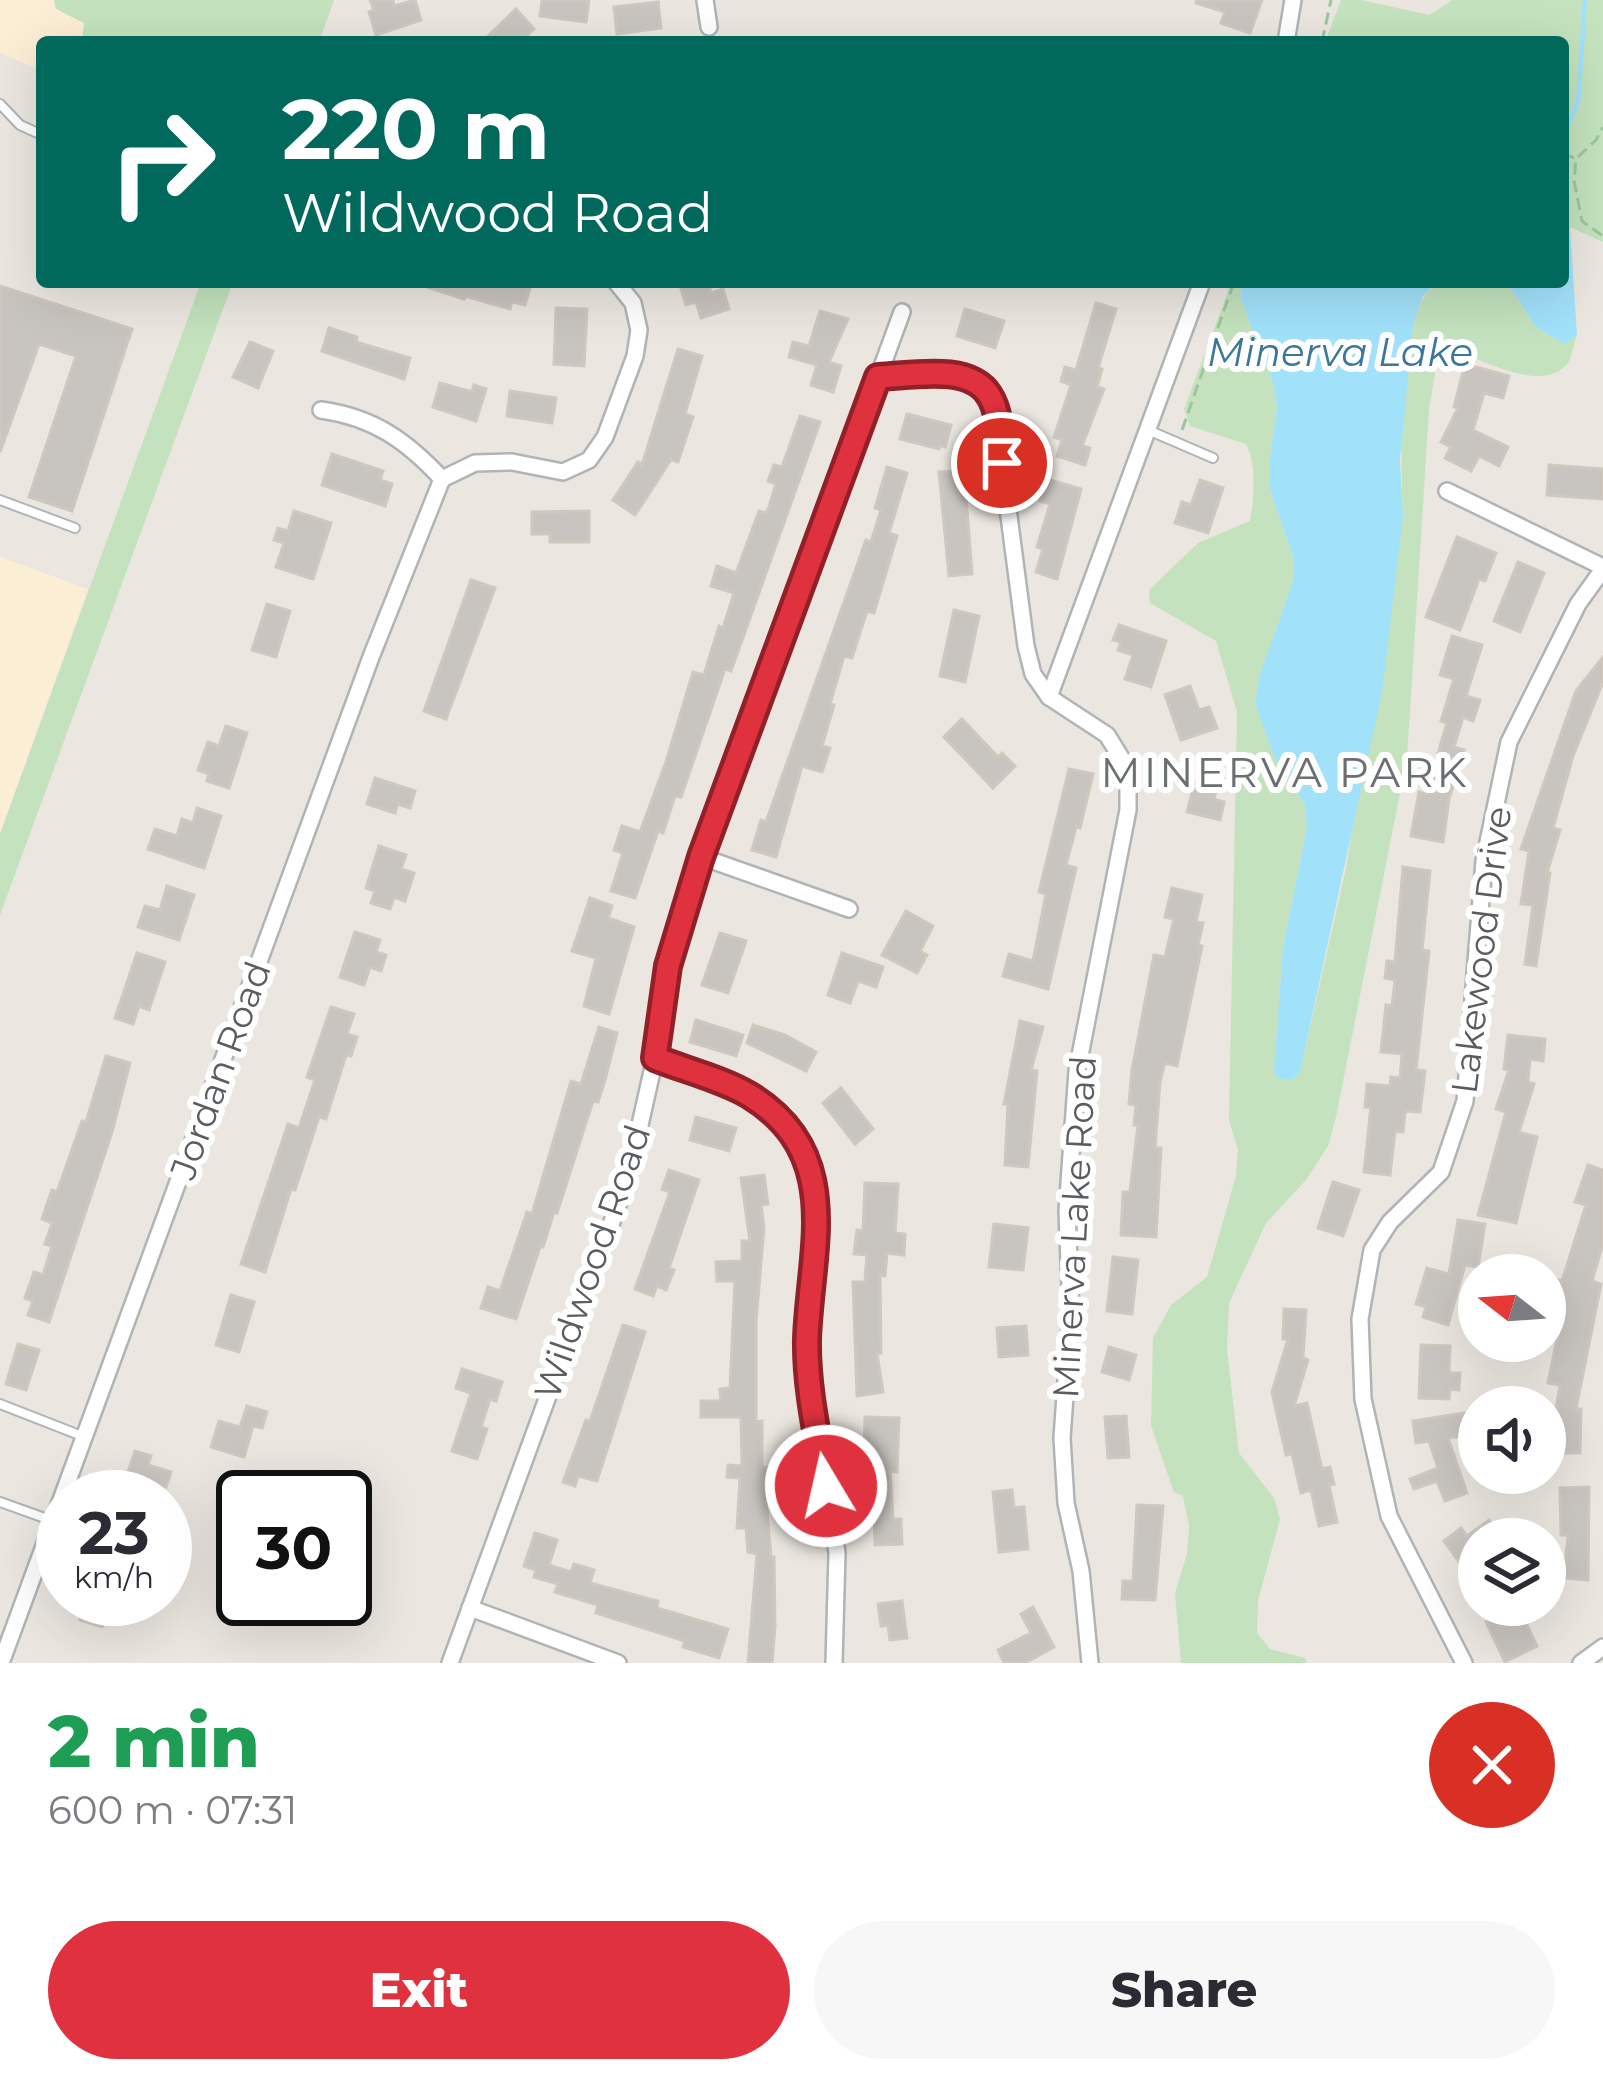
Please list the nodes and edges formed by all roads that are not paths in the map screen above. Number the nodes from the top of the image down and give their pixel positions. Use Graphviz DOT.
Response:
graph roads {
  1 [pos="705,0"];
  2 [pos="1293,0"];
  3 [pos="710,27"];
  4 [pos="1287,36"];
  5 [pos="0,104"];
  6 [pos="36,132"];
  7 [pos="621,288"];
  8 [pos="1200,288"];
  9 [pos="902,312"];
  10 [pos="878,377"];
  11 [pos="321,410"];
  12 [pos="1147,430"];
  13 [pos="1214,458"];
  14 [pos="442,478"];
  15 [pos="1447,491"];
  16 [pos="0,500"];
  17 [pos="75,527"];
  18 [pos="1603,568"];
  19 [pos="1049,697"];
  20 [pos="701,857"];
  21 [pos="849,909"];
  22 [pos="655,1058"];
  23 [pos="0,1404"];
  24 [pos="83,1436"];
  25 [pos="71,1470"];
  26 [pos="0,1502"];
  27 [pos="36,1515"];
  28 [pos="36,1568"];
  29 [pos="470,1608"];
  30 [pos="1603,1647"];
  31 [pos="2,1663"];
  32 [pos="450,1663"];
  33 [pos="618,1663"];
  34 [pos="835,1663"];
  35 [pos="1090,1663"];
  36 [pos="1464,1663"];
  37 [pos="1581,1663"];
  1 -- 3 [label="street"];
  2 -- 4 [label="street"];
  5 -- 6 [label="lane"];
  7 -- 14 [label="street"];
  8 -- 12 [label="street"];
  9 -- 10 [label="street, Wildwood Road"];
  10 -- 19 [label="street"];
  10 -- 20 [label="street, Wildwood Road"];
  11 -- 14 [label="street"];
  12 -- 13 [label="lane"];
  12 -- 19 [label="street"];
  14 -- 24 [label="street, Jordan Road"];
  15 -- 18 [label="street"];
  16 -- 17 [label="lane"];
  18 -- 36 [label="street, Lakewood Drive"];
  19 -- 35 [label="street, Minerva Lake Road"];
  20 -- 21 [label="street"];
  20 -- 22 [label="street, Wildwood Road"];
  22 -- 29 [label="street, Wildwood Road"];
  22 -- 34 [label="street"];
  23 -- 24 [label="lane"];
  24 -- 25 [label="street, Jordan Road"];
  26 -- 27 [label="lane"];
  28 -- 31 [label="street, Jordan Road"];
  29 -- 32 [label="street, Wildwood Road"];
  29 -- 33 [label="street"];
  30 -- 37 [label="street"];
}
